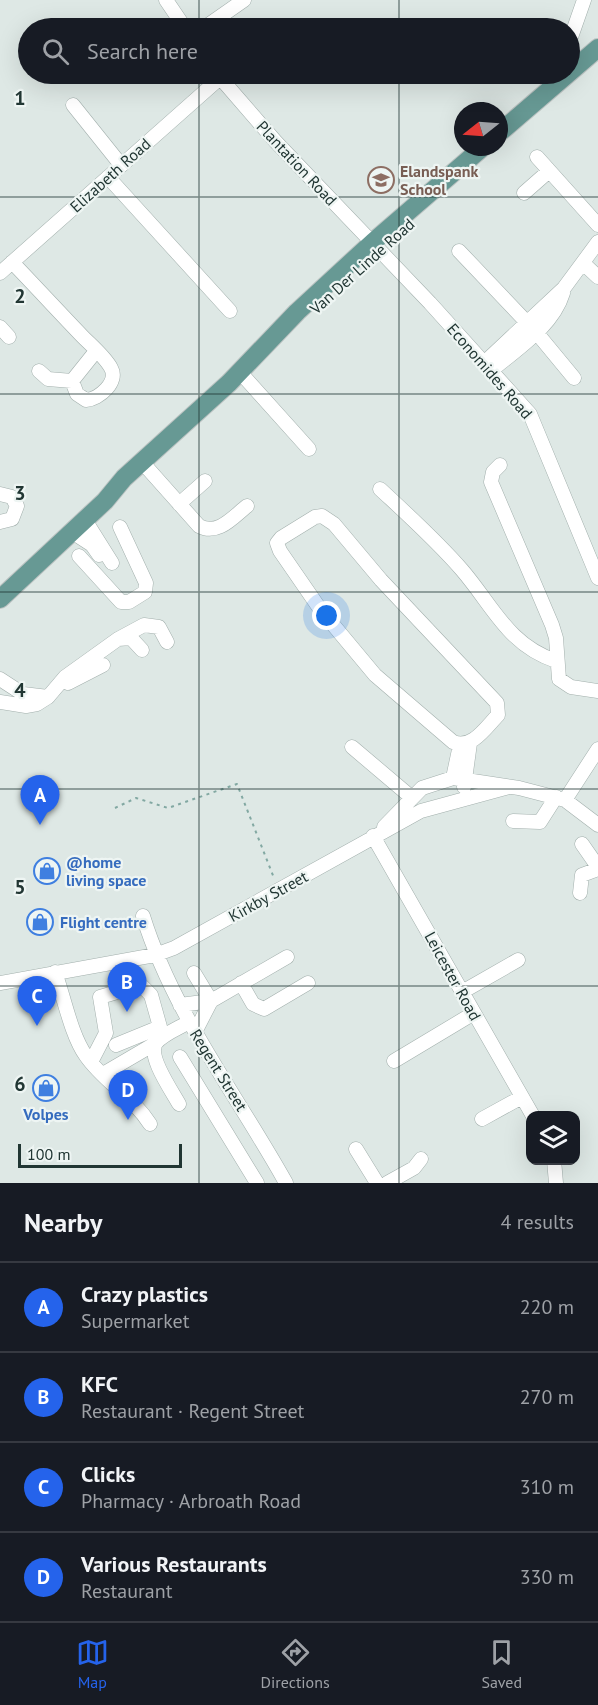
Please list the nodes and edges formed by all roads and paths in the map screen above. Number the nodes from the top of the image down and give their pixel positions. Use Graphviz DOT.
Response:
graph roads {
  1 [pos="166,0"];
  2 [pos="244,0"];
  3 [pos="584,0"];
  4 [pos="178,18"];
  5 [pos="218,18"];
  6 [pos="578,18"];
  7 [pos="598,48"];
  8 [pos="580,64"];
  9 [pos="209,84"];
  10 [pos="225,84"];
  11 [pos="558,84"];
  12 [pos="73,105"];
  13 [pos="523,115"];
  14 [pos="508,126"];
  15 [pos="508,132"];
  16 [pos="473,156"];
  17 [pos="483,156"];
  18 [pos="537,157"];
  19 [pos="121,165"];
  20 [pos="549,171"];
  21 [pos="108,177"];
  22 [pos="524,192"];
  23 [pos="598,225"];
  24 [pos="598,242"];
  25 [pos="376,246"];
  26 [pos="459,250"];
  27 [pos="12,262"];
  28 [pos="584,264"];
  29 [pos="0,273"];
  30 [pos="598,277"];
  31 [pos="230,311"];
  32 [pos="532,328"];
  33 [pos="96,351"];
  34 [pos="488,366"];
  35 [pos="39,371"];
  36 [pos="237,376"];
  37 [pos="574,378"];
  38 [pos="72,381"];
  39 [pos="309,449"];
  40 [pos="142,462"];
  41 [pos="500,465"];
  42 [pos="124,478"];
  43 [pos="205,481"];
  44 [pos="381,489"];
  45 [pos="0,494"];
  46 [pos="179,504"];
  47 [pos="247,506"];
  48 [pos="0,522"];
  49 [pos="78,526"];
  50 [pos="120,527"];
  51 [pos="131,551"];
  52 [pos="79,556"];
  53 [pos="105,568"];
  54 [pos="598,578"];
  55 [pos="0,587"];
  56 [pos="0,599"];
  57 [pos="118,639"];
  58 [pos="167,642"];
  59 [pos="142,650"];
  60 [pos="556,661"];
  61 [pos="103,665"];
  62 [pos="1,682"];
  63 [pos="598,691"];
  64 [pos="51,692"];
  65 [pos="0,702"];
  66 [pos="465,744"];
  67 [pos="352,747"];
  68 [pos="598,749"];
  69 [pos="459,778"];
  70 [pos="509,787"];
  71 [pos="410,798"];
  72 [pos="463,798"];
  73 [pos="561,798"];
  74 [pos="115,808"];
  75 [pos="421,811"];
  76 [pos="513,821"];
  77 [pos="598,825"];
  78 [pos="376,834"];
  79 [pos="582,844"];
  80 [pos="598,868"];
  81 [pos="279,889"];
  82 [pos="580,893"];
  83 [pos="143,916"];
  84 [pos="155,955"];
  85 [pos="287,957"];
  86 [pos="518,960"];
  87 [pos="55,972"];
  88 [pos="194,973"];
  89 [pos="0,983"];
  90 [pos="308,983"];
  91 [pos="241,984"];
  92 [pos="462,992"];
  93 [pos="211,1001"];
  94 [pos="180,1005"];
  95 [pos="474,1012"];
  96 [pos="106,1026"];
  97 [pos="192,1027"];
  98 [pos="156,1043"];
  99 [pos="116,1045"];
  100 [pos="180,1057"];
  101 [pos="91,1062"];
  102 [pos="394,1062"];
  103 [pos="121,1064"];
  104 [pos="103,1074"];
  105 [pos="522,1097"];
  106 [pos="179,1104"];
  107 [pos="530,1111"];
  108 [pos="482,1119"];
  109 [pos="150,1124"];
  110 [pos="356,1149"];
  111 [pos="422,1159"];
  112 [pos="554,1165"];
  113 [pos="257,1183"];
  114 [pos="286,1183"];
  115 [pos="377,1183"];
  116 [pos="387,1183"];
  117 [pos="556,1183"];
  1 -- 4 [label="street"];
  2 -- 5 [label="street"];
  3 -- 6 [label="street"];
  7 -- 8 [label="main road"];
  9 -- 19 [label="street, Elizabeth Road"];
  10 -- 25 [label="street, Plantation Road"];
  11 -- 13 [label="main road"];
  12 -- 19 [label="street"];
  13 -- 14 [label="main road"];
  13 -- 15 [label="main road"];
  16 -- 25 [label="main road, Van Der Linde Road"];
  17 -- 25 [label="main road, Van Der Linde Road"];
  18 -- 20 [label="street"];
  19 -- 21 [label="street, Elizabeth Road"];
  20 -- 22 [label="street"];
  20 -- 23 [label="street"];
  21 -- 27 [label="street, Elizabeth Road"];
  21 -- 31 [label="street"];
  24 -- 28 [label="street"];
  25 -- 34 [label="street, Economides Road"];
  25 -- 36 [label="main road, Van Der Linde Road"];
  26 -- 32 [label="street"];
  27 -- 29 [label="street, Elizabeth Road"];
  27 -- 33 [label="street"];
  28 -- 30 [label="street"];
  28 -- 32 [label="street"];
  32 -- 34 [label="street"];
  32 -- 37 [label="street"];
  33 -- 38 [label="street"];
  33 -- 38 [label="street"];
  34 -- 54 [label="street, Economides Road"];
  35 -- 38 [label="street"];
  36 -- 39 [label="street"];
  36 -- 40 [label="main road, Van Der Linde Road"];
  40 -- 42 [label="main road, Van Der Linde Road"];
  40 -- 46 [label="street"];
  41 -- 60 [label="street"];
  42 -- 49 [label="main road, Van Der Linde Road"];
  42 -- 55 [label="main road, Van Der Linde Road"];
  43 -- 46 [label="street"];
  44 -- 60 [label="street"];
  45 -- 48 [label="street"];
  46 -- 47 [label="street"];
  49 -- 53 [label="street"];
  49 -- 56 [label="main road, Van Der Linde Road"];
  50 -- 51 [label="street"];
  51 -- 53 [label="street"];
  51 -- 53 [label="street"];
  52 -- 53 [label="street"];
  57 -- 58 [label="street"];
  57 -- 59 [label="street"];
  57 -- 64 [label="street"];
  60 -- 63 [label="street"];
  61 -- 64 [label="street"];
  62 -- 64 [label="street"];
  64 -- 65 [label="street"];
  66 -- 66 [label="street"];
  66 -- 69 [label="street"];
  67 -- 71 [label="street"];
  68 -- 73 [label="street"];
  69 -- 70 [label="street, Kirkby Street"];
  69 -- 71 [label="street, Kirkby Street"];
  69 -- 72 [label="street"];
  70 -- 72 [label="street, Kirkby Street"];
  70 -- 73 [label="street, Kirkby Street"];
  71 -- 75 [label="street"];
  71 -- 78 [label="street, Kirkby Street"];
  72 -- 75 [label="street, Kirkby Street"];
  73 -- 76 [label="street"];
  73 -- 77 [label="street, Kirkby Street"];
  74 -- 81 [label="path"];
  75 -- 78 [label="street, Kirkby Street"];
  78 -- 81 [label="street, Kirkby Street"];
  78 -- 92 [label="street, Leicester Road"];
  79 -- 80 [label="street"];
  80 -- 82 [label="street"];
  81 -- 84 [label="street, Kirkby Street"];
  83 -- 84 [label="street, Regent Street"];
  84 -- 87 [label="street, Kirkby Street"];
  84 -- 94 [label="street, Regent Street"];
  85 -- 91 [label="street"];
  86 -- 92 [label="street"];
  87 -- 89 [label="street, Kirkby Street"];
  87 -- 101 [label="street"];
  88 -- 93 [label="street"];
  90 -- 91 [label="street"];
  91 -- 93 [label="street"];
  92 -- 95 [label="street, Leicester Road"];
  93 -- 94 [label="street"];
  93 -- 97 [label="street"];
  94 -- 97 [label="street, Regent Street"];
  95 -- 102 [label="street"];
  95 -- 105 [label="street, Leicester Road"];
  96 -- 99 [label="street"];
  96 -- 99 [label="street"];
  96 -- 101 [label="street"];
  97 -- 98 [label="street"];
  97 -- 114 [label="street, Regent Street"];
  98 -- 103 [label="street"];
  98 -- 106 [label="street"];
  99 -- 103 [label="street"];
  100 -- 113 [label="street"];
  101 -- 104 [label="street"];
  103 -- 104 [label="street"];
  104 -- 109 [label="street"];
  105 -- 107 [label="street, Leicester Road"];
  105 -- 108 [label="street"];
  110 -- 115 [label="street"];
  111 -- 116 [label="street"];
  112 -- 117 [label="street"];
}
